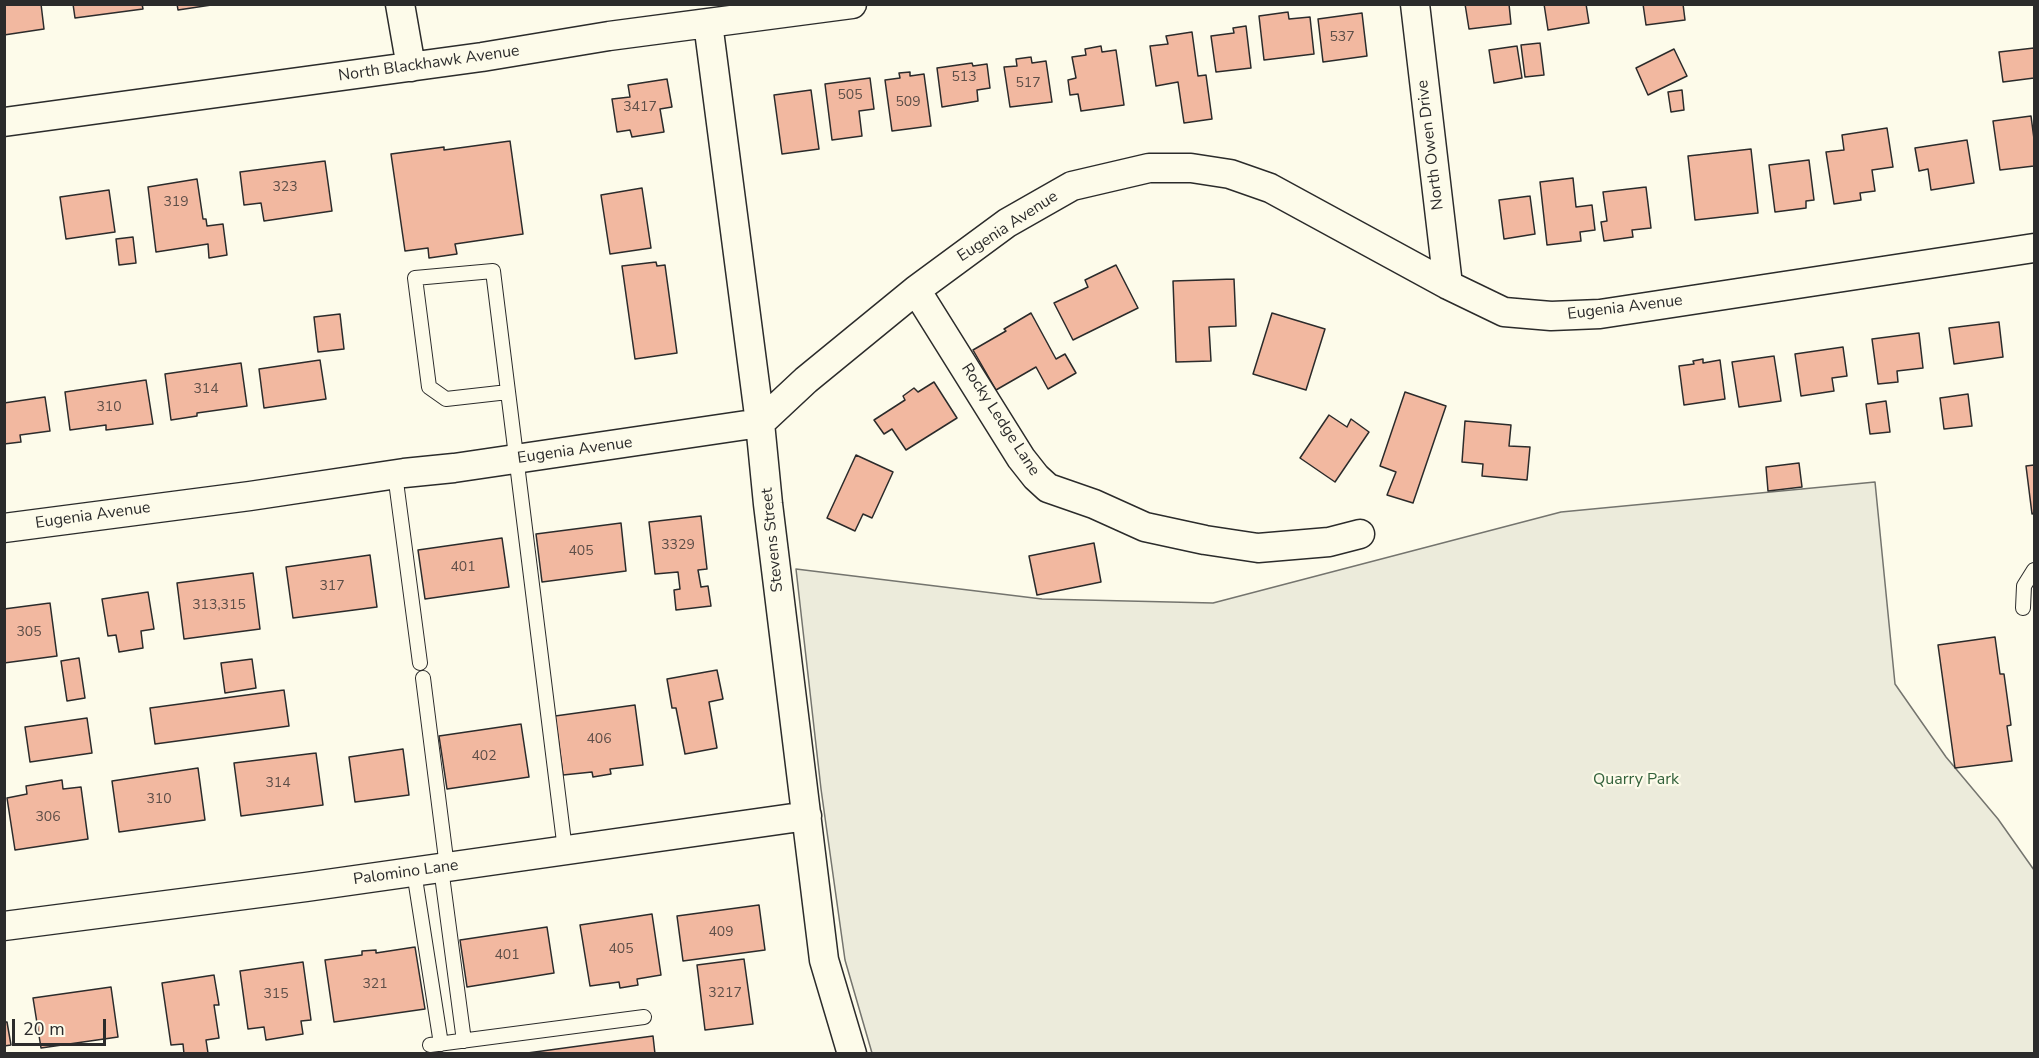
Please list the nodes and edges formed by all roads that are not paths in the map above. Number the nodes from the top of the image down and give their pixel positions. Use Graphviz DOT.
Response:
graph roads {
  1 [pos="400,4"];
  2 [pos="852,4"];
  3 [pos="1414,4"];
  4 [pos="708,23"];
  5 [pos="411,67"];
  6 [pos="4,122"];
  7 [pos="2034,248"];
  8 [pos="1448,285"];
  9 [pos="916,290"];
  10 [pos="508,392"];
  11 [pos="760,423"];
  12 [pos="516,459"];
  13 [pos="395,474"];
  14 [pos="4,528"];
  15 [pos="1360,534"];
  16 [pos="2034,570"];
  17 [pos="2023,608"];
  18 [pos="420,663"];
  19 [pos="423,678"];
  20 [pos="807,816"];
  21 [pos="565,850"];
  22 [pos="434,869"];
  23 [pos="4,926"];
  24 [pos="644,1017"];
  25 [pos="464,1041"];
  26 [pos="852,1053"];
  1 -- 5 [label="street"];
  2 -- 4 [label="street, North Blackhawk Avenue"];
  3 -- 8 [label="street, North Owen Drive"];
  4 -- 5 [label="street, North Blackhawk Avenue"];
  4 -- 11 [label="street, Stevens Street"];
  5 -- 6 [label="street, North Blackhawk Avenue"];
  7 -- 8 [label="street, Eugenia Avenue"];
  8 -- 9 [label="street, Eugenia Avenue"];
  9 -- 11 [label="street, Eugenia Avenue"];
  9 -- 15 [label="street, Rocky Ledge Lane"];
  10 -- 10 [label="lane"];
  10 -- 12 [label="lane"];
  11 -- 12 [label="street, Eugenia Avenue"];
  11 -- 20 [label="street, Stevens Street"];
  12 -- 13 [label="street, Eugenia Avenue"];
  12 -- 21 [label="lane"];
  13 -- 14 [label="street, Eugenia Avenue"];
  13 -- 18 [label="lane"];
  16 -- 17 [label="lane"];
  19 -- 22 [label="lane"];
  20 -- 21 [label="street, Palomino Lane"];
  20 -- 26 [label="street, Stevens Street"];
  21 -- 22 [label="street, Palomino Lane"];
  22 -- 23 [label="street, Palomino Lane"];
  22 -- 25 [label="lane"];
  22 -- 25 [label="lane"];
  24 -- 25 [label="lane"];
}
